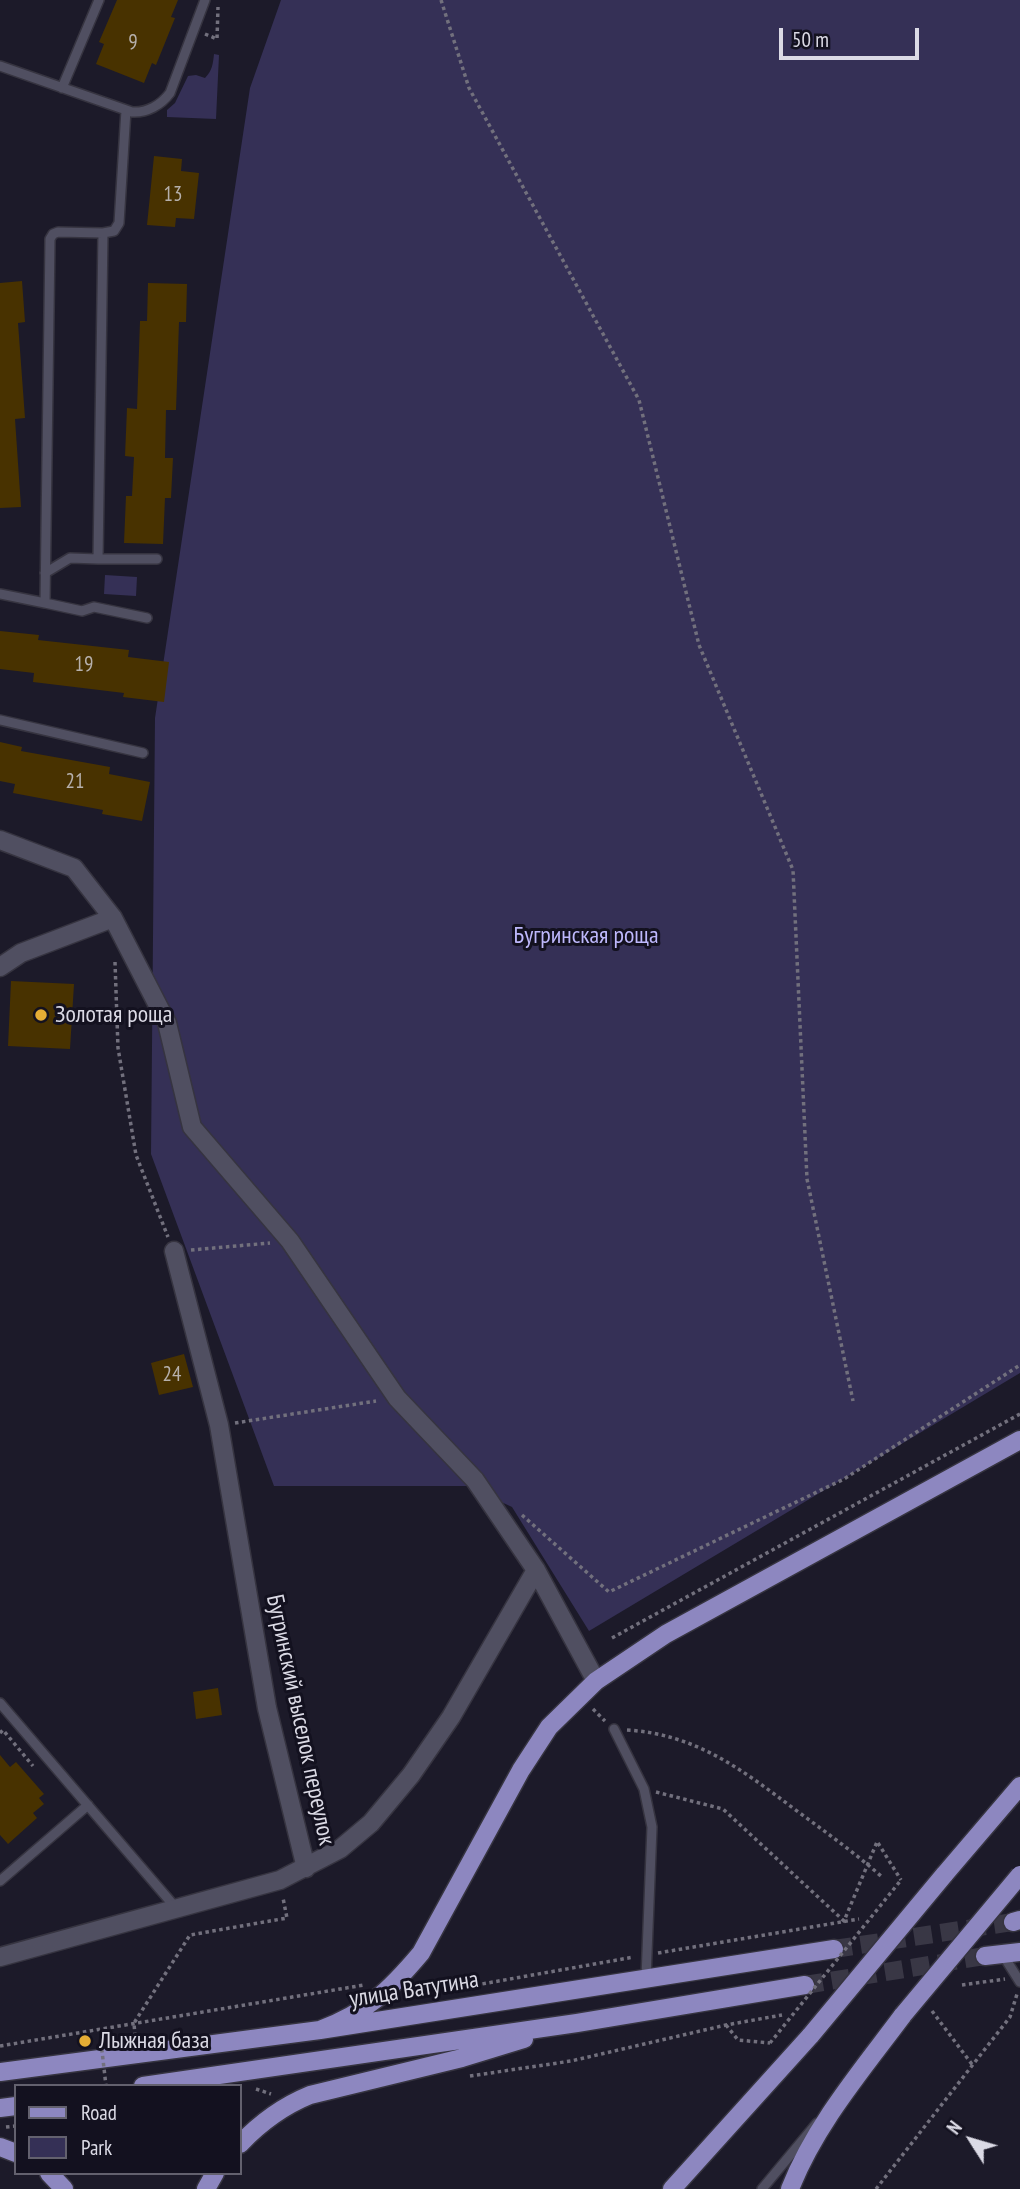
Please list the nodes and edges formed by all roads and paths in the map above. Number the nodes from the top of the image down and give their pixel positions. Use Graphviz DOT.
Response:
graph roads {
  1 [pos="99,0"];
  2 [pos="205,0"];
  3 [pos="218,0"];
  4 [pos="440,0"];
  5 [pos="194,30"];
  6 [pos="0,66"];
  7 [pos="62,88"];
  8 [pos="126,110"];
  9 [pos="103,233"];
  10 [pos="98,559"];
  11 [pos="157,559"];
  12 [pos="45,573"];
  13 [pos="0,594"];
  14 [pos="45,603"];
  15 [pos="147,618"];
  16 [pos="0,720"];
  17 [pos="143,754"];
  18 [pos="0,840"];
  19 [pos="113,918"];
  20 [pos="114,957"];
  21 [pos="0,967"];
  22 [pos="290,1241"];
  23 [pos="174,1251"];
  24 [pos="1020,1365"];
  25 [pos="397,1398"];
  26 [pos="853,1401"];
  27 [pos="1020,1414"];
  28 [pos="219,1425"];
  29 [pos="1020,1440"];
  30 [pos="492,1504"];
  31 [pos="536,1570"];
  32 [pos="612,1638"];
  33 [pos="596,1681"];
  34 [pos="579,1695"];
  35 [pos="1,1706"];
  36 [pos="614,1729"];
  37 [pos="0,1733"];
  38 [pos="32,1764"];
  39 [pos="1020,1786"];
  40 [pos="644,1789"];
  41 [pos="88,1805"];
  42 [pos="868,1865"];
  43 [pos="306,1868"];
  44 [pos="1020,1875"];
  45 [pos="882,1877"];
  46 [pos="280,1880"];
  47 [pos="0,1881"];
  48 [pos="176,1908"];
  49 [pos="859,1919"];
  50 [pos="844,1921"];
  51 [pos="834,1949"];
  52 [pos="1012,1954"];
  53 [pos="647,1955"];
  54 [pos="985,1956"];
  55 [pos="0,1957"];
  56 [pos="646,1978"];
  57 [pos="1019,1980"];
  58 [pos="805,1985"];
  59 [pos="962,1985"];
  60 [pos="387,1990"];
  61 [pos="445,1990"];
  62 [pos="932,2011"];
  63 [pos="782,2015"];
  64 [pos="134,2023"];
  65 [pos="577,2023"];
  66 [pos="726,2025"];
  67 [pos="320,2030"];
  68 [pos="135,2039"];
  69 [pos="101,2042"];
  70 [pos="0,2046"];
  71 [pos="974,2067"];
  72 [pos="0,2072"];
  73 [pos="858,2076"];
  74 [pos="461,2077"];
  75 [pos="106,2084"];
  76 [pos="158,2084"];
  77 [pos="249,2090"];
  78 [pos="291,2103"];
  79 [pos="242,2142"];
  80 [pos="51,2175"];
  81 [pos="64,2189"];
  82 [pos="672,2189"];
  83 [pos="762,2189"];
  84 [pos="790,2189"];
  85 [pos="876,2189"];
  1 -- 7 [label="lane"];
  2 -- 5 [label="lane"];
  3 -- 5 [label="path"];
  4 -- 26 [label="path"];
  5 -- 8 [label="lane"];
  6 -- 7 [label="lane"];
  7 -- 8 [label="lane"];
  8 -- 9 [label="lane"];
  9 -- 10 [label="lane"];
  9 -- 12 [label="lane"];
  10 -- 11 [label="lane"];
  10 -- 12 [label="lane"];
  12 -- 14 [label="lane"];
  13 -- 14 [label="lane"];
  14 -- 15 [label="lane"];
  16 -- 17 [label="lane"];
  18 -- 19 [label="street"];
  19 -- 21 [label="street"];
  19 -- 22 [label="street"];
  20 -- 23 [label="path"];
  22 -- 23 [label="path"];
  22 -- 25 [label="street"];
  23 -- 28 [label="street, Бугринский выселок переулок"];
  24 -- 30 [label="path"];
  25 -- 28 [label="path"];
  25 -- 30 [label="street"];
  27 -- 32 [label="path"];
  28 -- 43 [label="street, Бугринский выселок переулок"];
  29 -- 33 [label="main road"];
  30 -- 31 [label="street"];
  31 -- 33 [label="street"];
  31 -- 43 [label="street, Бугринский выселок переулок"];
  33 -- 34 [label="main road"];
  34 -- 36 [label="path"];
  34 -- 60 [label="main road"];
  35 -- 41 [label="lane"];
  36 -- 40 [label="lane"];
  36 -- 42 [label="path"];
  37 -- 38 [label="path"];
  39 -- 82 [label="main road, bridge"];
  40 -- 50 [label="path"];
  40 -- 53 [label="lane"];
  41 -- 47 [label="lane"];
  41 -- 48 [label="lane"];
  42 -- 45 [label="path"];
  42 -- 50 [label="path"];
  42 -- 66 [label="path, bridge"];
  43 -- 46 [label="street"];
  44 -- 73 [label="main road, bridge"];
  46 -- 48 [label="street"];
  46 -- 64 [label="path"];
  48 -- 55 [label="street"];
  49 -- 50 [label="path"];
  50 -- 53 [label="path"];
  51 -- 56 [label="main road, улица Ватутина"];
  52 -- 54 [label="main road"];
  52 -- 57 [label="lane"];
  53 -- 56 [label="lane"];
  53 -- 61 [label="path"];
  56 -- 67 [label="main road, улица Ватутина"];
  57 -- 59 [label="path"];
  57 -- 71 [label="path"];
  58 -- 65 [label="main road"];
  60 -- 64 [label="path"];
  60 -- 67 [label="main road"];
  62 -- 71 [label="path"];
  63 -- 66 [label="path"];
  64 -- 68 [label="path"];
  64 -- 70 [label="path"];
  65 -- 76 [label="main road"];
  65 -- 78 [label="main road"];
  66 -- 74 [label="path"];
  67 -- 72 [label="main road, улица Ватутина"];
  69 -- 75 [label="path, bridge"];
  71 -- 85 [label="path"];
  73 -- 83 [label="lane"];
  73 -- 84 [label="main road"];
  77 -- 78 [label="path"];
  78 -- 79 [label="main road"];
  80 -- 81 [label="main road"];
}
